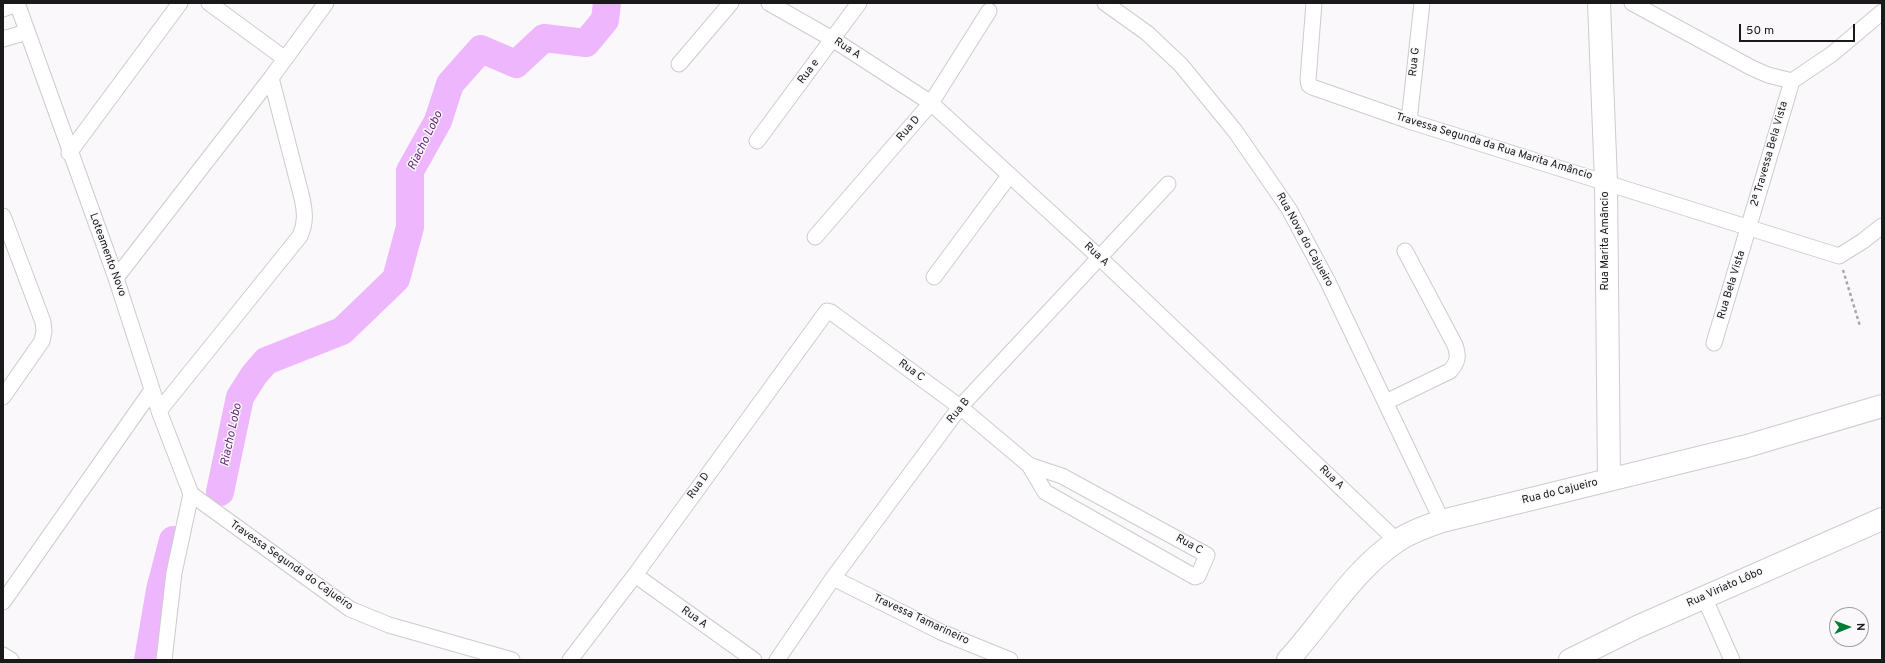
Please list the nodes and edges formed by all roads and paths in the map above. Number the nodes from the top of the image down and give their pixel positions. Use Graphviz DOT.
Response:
graph roads {
  1 [pos="180,3"];
  2 [pos="209,3"];
  3 [pos="326,3"];
  4 [pos="730,3"];
  5 [pos="769,3"];
  6 [pos="859,3"];
  7 [pos="1104,3"];
  8 [pos="1314,3"];
  9 [pos="1422,3"];
  10 [pos="1599,3"];
  11 [pos="1632,3"];
  12 [pos="1872,3"];
  13 [pos="22,6"];
  14 [pos="3,9"];
  15 [pos="989,11"];
  16 [pos="1882,13"];
  17 [pos="27,32"];
  18 [pos="3,39"];
  19 [pos="834,40"];
  20 [pos="284,58"];
  21 [pos="679,64"];
  22 [pos="271,78"];
  23 [pos="1792,81"];
  24 [pos="931,103"];
  25 [pos="1409,121"];
  26 [pos="757,141"];
  27 [pos="69,153"];
  28 [pos="1010,176"];
  29 [pos="1606,182"];
  30 [pos="1168,184"];
  31 [pos="3,216"];
  32 [pos="1882,226"];
  33 [pos="1749,227"];
  34 [pos="815,237"];
  35 [pos="1404,251"];
  36 [pos="1839,256"];
  37 [pos="1100,258"];
  38 [pos="934,277"];
  39 [pos="116,278"];
  40 [pos="827,311"];
  41 [pos="1860,326"];
  42 [pos="1714,343"];
  43 [pos="152,390"];
  44 [pos="3,397"];
  45 [pos="1386,402"];
  46 [pos="1882,406"];
  47 [pos="960,407"];
  48 [pos="159,411"];
  49 [pos="1029,465"];
  50 [pos="1609,479"];
  51 [pos="191,494"];
  52 [pos="1112,503"];
  53 [pos="1882,519"];
  54 [pos="1442,521"];
  55 [pos="1099,523"];
  56 [pos="1397,541"];
  57 [pos="634,575"];
  58 [pos="833,578"];
  59 [pos="1704,597"];
  60 [pos="3,602"];
  61 [pos="3,655"];
  62 [pos="11,660"];
  63 [pos="164,660"];
  64 [pos="512,660"];
  65 [pos="570,660"];
  66 [pos="754,660"];
  67 [pos="777,660"];
  68 [pos="1010,660"];
  69 [pos="1288,660"];
  70 [pos="1570,660"];
  71 [pos="1732,660"];
  1 -- 27 [label="street"];
  2 -- 20 [label="street"];
  3 -- 20 [label="street"];
  4 -- 21 [label="street"];
  5 -- 19 [label="street, Rua A"];
  6 -- 19 [label="street, Rua e"];
  7 -- 45 [label="street, Rua Nova do Cajueiro"];
  8 -- 25 [label="street, Travessa Segunda da Rua Marita Amâncio"];
  9 -- 25 [label="street, Rua G"];
  10 -- 29 [label="street, Rua Marita Amâncio"];
  11 -- 23 [label="street"];
  12 -- 16 [label="street"];
  13 -- 14 [label="street"];
  13 -- 17 [label="street, Loteamento Novo"];
  15 -- 24 [label="street, Rua D"];
  16 -- 23 [label="street"];
  17 -- 18 [label="street"];
  17 -- 27 [label="street, Loteamento Novo"];
  19 -- 24 [label="street, Rua A"];
  19 -- 26 [label="street, Rua e"];
  20 -- 22 [label="street"];
  22 -- 39 [label="street"];
  22 -- 48 [label="street"];
  23 -- 33 [label="street, 2ª Travessa Bela Vista"];
  24 -- 28 [label="street, Rua A"];
  24 -- 34 [label="street, Rua D"];
  25 -- 29 [label="street, Travessa Segunda da Rua Marita Amâncio"];
  27 -- 39 [label="street, Loteamento Novo"];
  28 -- 37 [label="street, Rua A"];
  28 -- 38 [label="street"];
  29 -- 33 [label="street, Travessa Segunda da Rua Marita Amâncio"];
  29 -- 50 [label="street, Rua Marita Amâncio"];
  30 -- 37 [label="street, Rua B"];
  31 -- 44 [label="street"];
  32 -- 36 [label="street"];
  33 -- 36 [label="street, Travessa Segunda da Rua Marita Amâncio"];
  33 -- 42 [label="street, Rua Bela Vista"];
  35 -- 45 [label="street"];
  36 -- 41 [label="path"];
  37 -- 47 [label="street, Rua B"];
  37 -- 56 [label="street, Rua A"];
  39 -- 43 [label="street, Loteamento Novo"];
  40 -- 47 [label="street, Rua C"];
  40 -- 57 [label="street, Rua D"];
  43 -- 48 [label="street, Loteamento Novo"];
  43 -- 60 [label="street"];
  45 -- 54 [label="street, Rua Nova do Cajueiro"];
  46 -- 50 [label="street, Rua do Cajueiro"];
  47 -- 49 [label="street, Rua C"];
  47 -- 58 [label="street, Rua B"];
  48 -- 51 [label="street, Loteamento Novo"];
  49 -- 52 [label="street, Rua C"];
  49 -- 55 [label="street, Rua C"];
  50 -- 54 [label="street, Rua do Cajueiro"];
  51 -- 63 [label="street"];
  51 -- 64 [label="street, Travessa Segunda do Cajueiro"];
  52 -- 55 [label="street"];
  52 -- 55 [label="street, Rua C"];
  53 -- 59 [label="street, Rua Viriato Lôbo"];
  54 -- 56 [label="street, Rua do Cajueiro"];
  56 -- 69 [label="street, Rua do Cajueiro"];
  57 -- 65 [label="street, Rua D"];
  57 -- 66 [label="street, Rua A"];
  58 -- 67 [label="street, Rua B"];
  58 -- 68 [label="street, Travessa Tamarineiro"];
  59 -- 70 [label="street, Rua Viriato Lôbo"];
  59 -- 71 [label="street"];
  61 -- 62 [label="street"];
}
